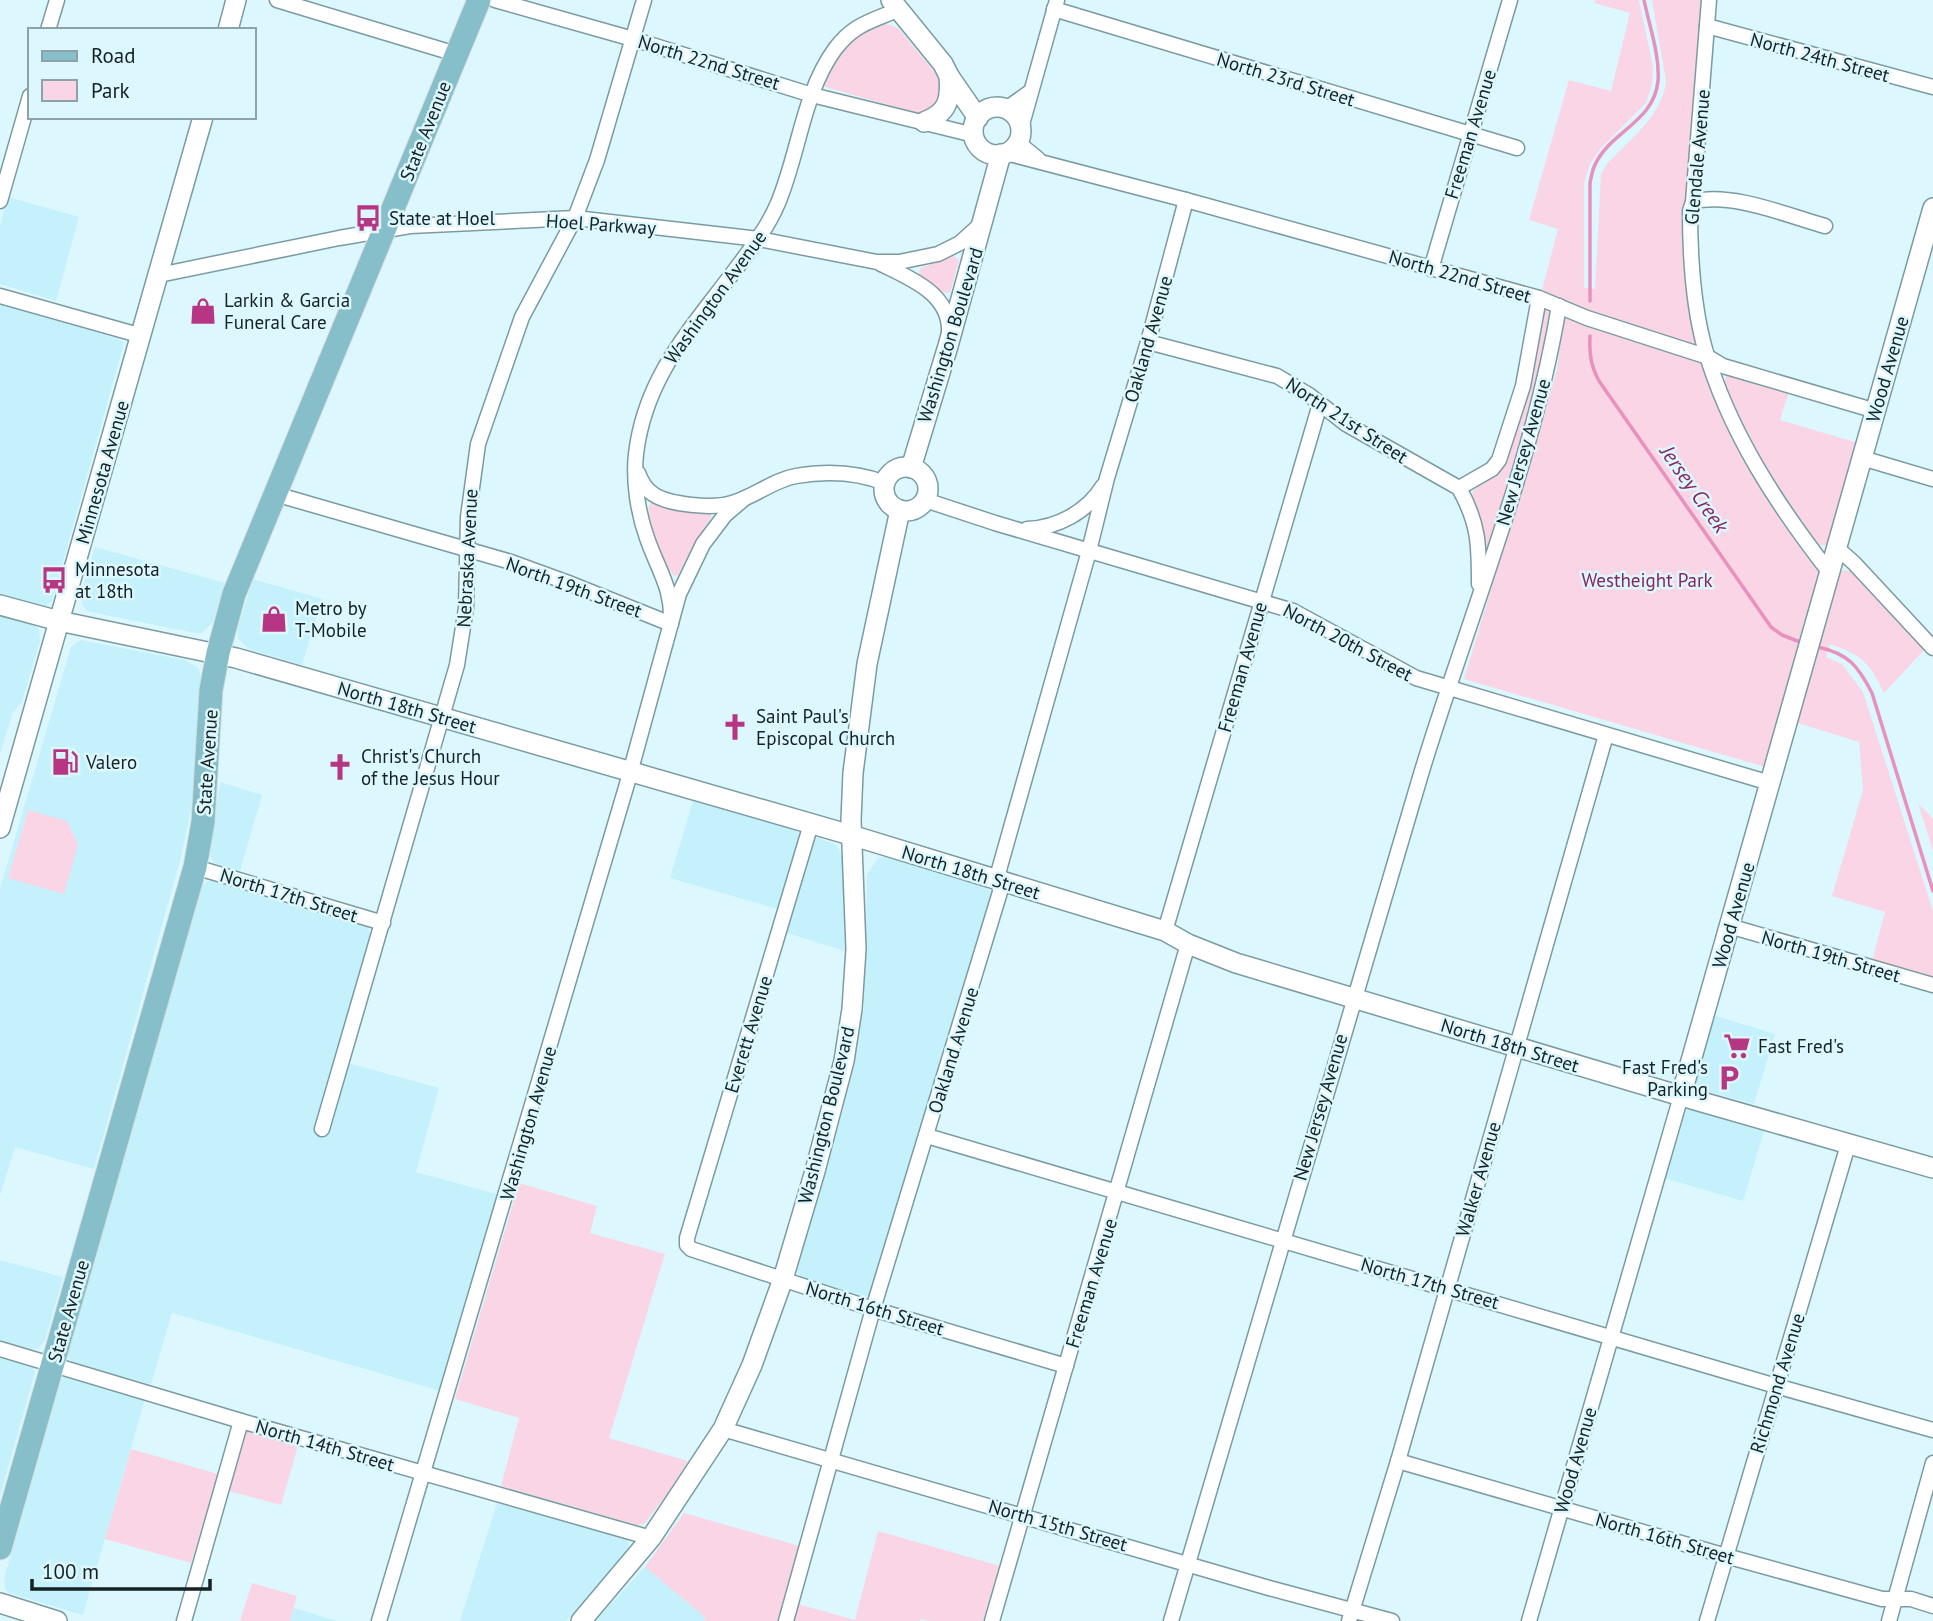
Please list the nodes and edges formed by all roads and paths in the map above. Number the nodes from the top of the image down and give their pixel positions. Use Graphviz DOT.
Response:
graph roads {
  1 [pos="57,0"];
  2 [pos="236,0"];
  3 [pos="276,0"];
  4 [pos="479,0"];
  5 [pos="495,0"];
  6 [pos="644,0"];
  7 [pos="1510,0"];
  8 [pos="1709,0"];
  9 [pos="894,5"];
  10 [pos="1055,5"];
  11 [pos="1707,26"];
  12 [pos="49,28"];
  13 [pos="229,28"];
  14 [pos="633,38"];
  15 [pos="456,54"];
  16 [pos="946,70"];
  17 [pos="1933,87"];
  18 [pos="1030,92"];
  19 [pos="812,94"];
  20 [pos="28,103"];
  21 [pos="202,119"];
  22 [pos="924,122"];
  23 [pos="995,132"];
  24 [pos="1469,134"];
  25 [pos="1517,148"];
  26 [pos="1186,200"];
  27 [pos="0,201"];
  28 [pos="1693,202"];
  29 [pos="1933,208"];
  30 [pos="986,212"];
  31 [pos="575,218"];
  32 [pos="1825,226"];
  33 [pos="384,230"];
  34 [pos="759,239"];
  35 [pos="877,262"];
  36 [pos="1431,269"];
  37 [pos="159,275"];
  38 [pos="0,296"];
  39 [pos="1539,298"];
  40 [pos="1559,306"];
  41 [pos="142,336"];
  42 [pos="1148,342"];
  43 [pos="948,346"];
  44 [pos="1708,357"];
  45 [pos="1320,404"];
  46 [pos="1875,411"];
  47 [pos="636,454"];
  48 [pos="1862,458"];
  49 [pos="911,468"];
  50 [pos="1107,478"];
  51 [pos="1933,479"];
  52 [pos="885,483"];
  53 [pos="1460,488"];
  54 [pos="275,494"];
  55 [pos="745,498"];
  56 [pos="925,500"];
  57 [pos="900,510"];
  58 [pos="995,523"];
  59 [pos="1837,548"];
  60 [pos="468,551"];
  61 [pos="1089,551"];
  62 [pos="1830,573"];
  63 [pos="1479,596"];
  64 [pos="1262,600"];
  65 [pos="0,605"];
  66 [pos="59,621"];
  67 [pos="671,624"];
  68 [pos="1933,648"];
  69 [pos="218,653"];
  70 [pos="1447,689"];
  71 [pos="442,717"];
  72 [pos="1605,735"];
  73 [pos="631,771"];
  74 [pos="1770,783"];
  75 [pos="5,791"];
  76 [pos="811,824"];
  77 [pos="0,828"];
  78 [pos="854,836"];
  79 [pos="195,867"];
  80 [pos="999,880"];
  81 [pos="383,923"];
  82 [pos="1729,926"];
  83 [pos="1165,931"];
  84 [pos="1188,944"];
  85 [pos="1933,985"];
  86 [pos="1353,998"];
  87 [pos="1516,1046"];
  88 [pos="1681,1096"];
  89 [pos="322,1129"];
  90 [pos="927,1136"];
  91 [pos="1848,1145"];
  92 [pos="1933,1168"];
  93 [pos="1118,1192"];
  94 [pos="1281,1240"];
  95 [pos="687,1245"];
  96 [pos="783,1279"];
  97 [pos="1447,1288"];
  98 [pos="873,1309"];
  99 [pos="1611,1336"];
  100 [pos="0,1349"];
  101 [pos="53,1363"];
  102 [pos="1066,1366"];
  103 [pos="1776,1386"];
  104 [pos="241,1421"];
  105 [pos="723,1429"];
  106 [pos="1933,1430"];
  107 [pos="831,1461"];
  108 [pos="1398,1461"];
  109 [pos="1933,1463"];
  110 [pos="423,1473"];
  111 [pos="1561,1508"];
  112 [pos="1023,1515"];
  113 [pos="651,1538"];
  114 [pos="0,1548"];
  115 [pos="1726,1556"];
  116 [pos="1187,1564"];
  117 [pos="1896,1598"];
  118 [pos="0,1603"];
  119 [pos="1933,1606"];
  120 [pos="1351,1615"];
  121 [pos="57,1621"];
  122 [pos="184,1621"];
  123 [pos="379,1621"];
  124 [pos="581,1621"];
  125 [pos="786,1621"];
  126 [pos="992,1621"];
  127 [pos="1171,1621"];
  128 [pos="1392,1621"];
  129 [pos="1529,1621"];
  130 [pos="1707,1621"];
  131 [pos="1889,1621"];
  1 -- 12 [label="street"];
  2 -- 13 [label="street"];
  3 -- 15 [label="street"];
  4 -- 15 [label="main road, State Avenue"];
  5 -- 14 [label="street, North 22nd Street"];
  6 -- 14 [label="street, Nebraska Avenue"];
  7 -- 24 [label="street, Freeman Avenue"];
  8 -- 11 [label="street, Glendale Avenue"];
  9 -- 16 [label="street"];
  9 -- 19 [label="street, Washington Avenue"];
  10 -- 18 [label="street"];
  10 -- 24 [label="street, North 23rd Street"];
  11 -- 17 [label="street, North 24th Street"];
  11 -- 28 [label="street, Glendale Avenue"];
  14 -- 19 [label="street, North 22nd Street"];
  14 -- 31 [label="street, Nebraska Avenue"];
  15 -- 33 [label="main road, State Avenue"];
  16 -- 22 [label="street"];
  16 -- 23 [label="street"];
  18 -- 23 [label="street"];
  18 -- 23 [label="street"];
  19 -- 22 [label="street, North 22nd Street"];
  19 -- 34 [label="street, Washington Avenue"];
  20 -- 27 [label="street"];
  21 -- 37 [label="street, Minnesota Avenue"];
  22 -- 23 [label="street, North 22nd Street"];
  23 -- 26 [label="street, North 22nd Street"];
  23 -- 30 [label="street, Washington Boulevard"];
  24 -- 25 [label="street, North 23rd Street"];
  24 -- 36 [label="street, Freeman Avenue"];
  26 -- 36 [label="street, North 22nd Street"];
  26 -- 42 [label="street, Oakland Avenue"];
  28 -- 32 [label="street"];
  28 -- 44 [label="street, Glendale Avenue"];
  29 -- 46 [label="street, Wood Avenue"];
  30 -- 35 [label="street, Hoel Parkway"];
  30 -- 43 [label="street, Washington Boulevard"];
  31 -- 33 [label="street, Hoel Parkway"];
  31 -- 34 [label="street, Hoel Parkway"];
  31 -- 60 [label="street, Nebraska Avenue"];
  33 -- 37 [label="street, Hoel Parkway"];
  33 -- 54 [label="main road, State Avenue"];
  34 -- 35 [label="street, Hoel Parkway"];
  34 -- 47 [label="street, Washington Avenue"];
  35 -- 43 [label="street, Hoel Parkway"];
  36 -- 39 [label="street, North 22nd Street"];
  37 -- 41 [label="street, Minnesota Avenue"];
  38 -- 41 [label="street"];
  39 -- 40 [label="street, North 22nd Street"];
  39 -- 53 [label="street, New Jersey Avenue"];
  40 -- 44 [label="street, North 22nd Street"];
  40 -- 63 [label="street, New Jersey Avenue"];
  41 -- 66 [label="street, Minnesota Avenue"];
  42 -- 45 [label="street, North 21st Street"];
  42 -- 50 [label="street, Oakland Avenue"];
  43 -- 49 [label="street, Washington Boulevard"];
  44 -- 46 [label="street, North 22nd Street"];
  44 -- 62 [label="street, Glendale Avenue"];
  45 -- 53 [label="street, North 21st Street"];
  45 -- 64 [label="street, Freeman Avenue"];
  46 -- 48 [label="street, Wood Avenue"];
  47 -- 55 [label="street"];
  47 -- 67 [label="street, Washington Avenue"];
  48 -- 51 [label="street"];
  48 -- 59 [label="street, Wood Avenue"];
  49 -- 52 [label="street"];
  49 -- 56 [label="street"];
  50 -- 58 [label="street, Oakland Avenue"];
  50 -- 61 [label="street, Oakland Avenue"];
  52 -- 55 [label="street"];
  52 -- 57 [label="street"];
  53 -- 63 [label="street, New Jersey Avenue"];
  54 -- 60 [label="street, North 19th Street"];
  54 -- 69 [label="main road, State Avenue"];
  55 -- 67 [label="street, Washington Avenue"];
  56 -- 57 [label="street"];
  56 -- 58 [label="street, North 20th Street"];
  57 -- 78 [label="street, Washington Boulevard"];
  58 -- 61 [label="street, North 20th Street"];
  59 -- 62 [label="street, Wood Avenue"];
  59 -- 68 [label="street"];
  60 -- 67 [label="street, North 19th Street"];
  60 -- 71 [label="street, Nebraska Avenue"];
  61 -- 64 [label="street, North 20th Street"];
  61 -- 80 [label="street, Oakland Avenue"];
  62 -- 74 [label="street, Wood Avenue"];
  63 -- 70 [label="street, New Jersey Avenue"];
  64 -- 70 [label="street, North 20th Street"];
  64 -- 83 [label="street, Freeman Avenue"];
  65 -- 66 [label="street, North 18th Street"];
  66 -- 69 [label="street, North 18th Street"];
  66 -- 75 [label="street, Minnesota Avenue"];
  67 -- 73 [label="street, Washington Avenue"];
  69 -- 71 [label="street, North 18th Street"];
  69 -- 79 [label="main road, State Avenue"];
  70 -- 72 [label="street, North 20th Street"];
  70 -- 86 [label="street, New Jersey Avenue"];
  71 -- 73 [label="street, North 18th Street"];
  71 -- 81 [label="street, Nebraska Avenue"];
  72 -- 74 [label="street, North 20th Street"];
  72 -- 87 [label="street, Walker Avenue"];
  73 -- 76 [label="street, North 18th Street"];
  73 -- 110 [label="street, Washington Avenue"];
  74 -- 82 [label="street, Wood Avenue"];
  75 -- 77 [label="street, Minnesota Avenue"];
  76 -- 78 [label="street, North 18th Street"];
  76 -- 95 [label="street, Everett Avenue"];
  78 -- 80 [label="street, North 18th Street"];
  78 -- 96 [label="street, Washington Boulevard"];
  79 -- 81 [label="street, North 17th Street"];
  79 -- 101 [label="main road, State Avenue"];
  80 -- 83 [label="street, North 18th Street"];
  80 -- 90 [label="street, Oakland Avenue"];
  81 -- 89 [label="street, Nebraska Avenue"];
  82 -- 85 [label="street, North 19th Street"];
  82 -- 88 [label="street, Wood Avenue"];
  83 -- 84 [label="street, North 18th Street"];
  84 -- 86 [label="street, North 18th Street"];
  84 -- 93 [label="street, Freeman Avenue"];
  86 -- 87 [label="street, North 18th Street"];
  86 -- 94 [label="street, New Jersey Avenue"];
  87 -- 88 [label="street, North 18th Street"];
  87 -- 97 [label="street, Walker Avenue"];
  88 -- 91 [label="street, North 18th Street"];
  88 -- 99 [label="street, Wood Avenue"];
  90 -- 93 [label="street, North 17th Street"];
  90 -- 98 [label="street, Oakland Avenue"];
  91 -- 92 [label="street, North 18th Street"];
  91 -- 103 [label="street, Richmond Avenue"];
  93 -- 94 [label="street, North 17th Street"];
  93 -- 102 [label="street, Freeman Avenue"];
  94 -- 97 [label="street, North 17th Street"];
  94 -- 116 [label="street, New Jersey Avenue"];
  95 -- 96 [label="street, North 16th Street"];
  96 -- 98 [label="street, North 16th Street"];
  96 -- 105 [label="street, Washington Boulevard"];
  97 -- 99 [label="street, North 17th Street"];
  97 -- 108 [label="street, Walker Avenue"];
  98 -- 102 [label="street, North 16th Street"];
  98 -- 107 [label="street, Oakland Avenue"];
  99 -- 103 [label="street, North 17th Street"];
  99 -- 111 [label="street, Wood Avenue"];
  100 -- 101 [label="street, North 14th Street"];
  101 -- 104 [label="street, North 14th Street"];
  101 -- 114 [label="main road, State Avenue"];
  102 -- 112 [label="street, Freeman Avenue"];
  103 -- 106 [label="street, North 17th Street"];
  103 -- 115 [label="street, Richmond Avenue"];
  104 -- 110 [label="street, North 14th Street"];
  104 -- 122 [label="street"];
  105 -- 107 [label="street, North 15th Street"];
  105 -- 113 [label="street, Washington Boulevard"];
  107 -- 112 [label="street, North 15th Street"];
  107 -- 125 [label="street, Oakland Avenue"];
  108 -- 111 [label="street, North 16th Street"];
  108 -- 120 [label="street, Walker Avenue"];
  109 -- 117 [label="street"];
  110 -- 113 [label="street, North 14th Street"];
  110 -- 123 [label="street, Washington Avenue"];
  111 -- 115 [label="street, North 16th Street"];
  111 -- 129 [label="street, Wood Avenue"];
  112 -- 116 [label="street, North 15th Street"];
  112 -- 126 [label="street, Freeman Avenue"];
  113 -- 124 [label="street, Washington Boulevard"];
  115 -- 117 [label="street, North 16th Street"];
  115 -- 130 [label="street, Richmond Avenue"];
  116 -- 120 [label="street, North 15th Street"];
  116 -- 127 [label="street, New Jersey Avenue"];
  117 -- 119 [label="street, North 16th Street"];
  117 -- 131 [label="street"];
  118 -- 121 [label="street"];
  120 -- 128 [label="street, North 15th Street"];
}
